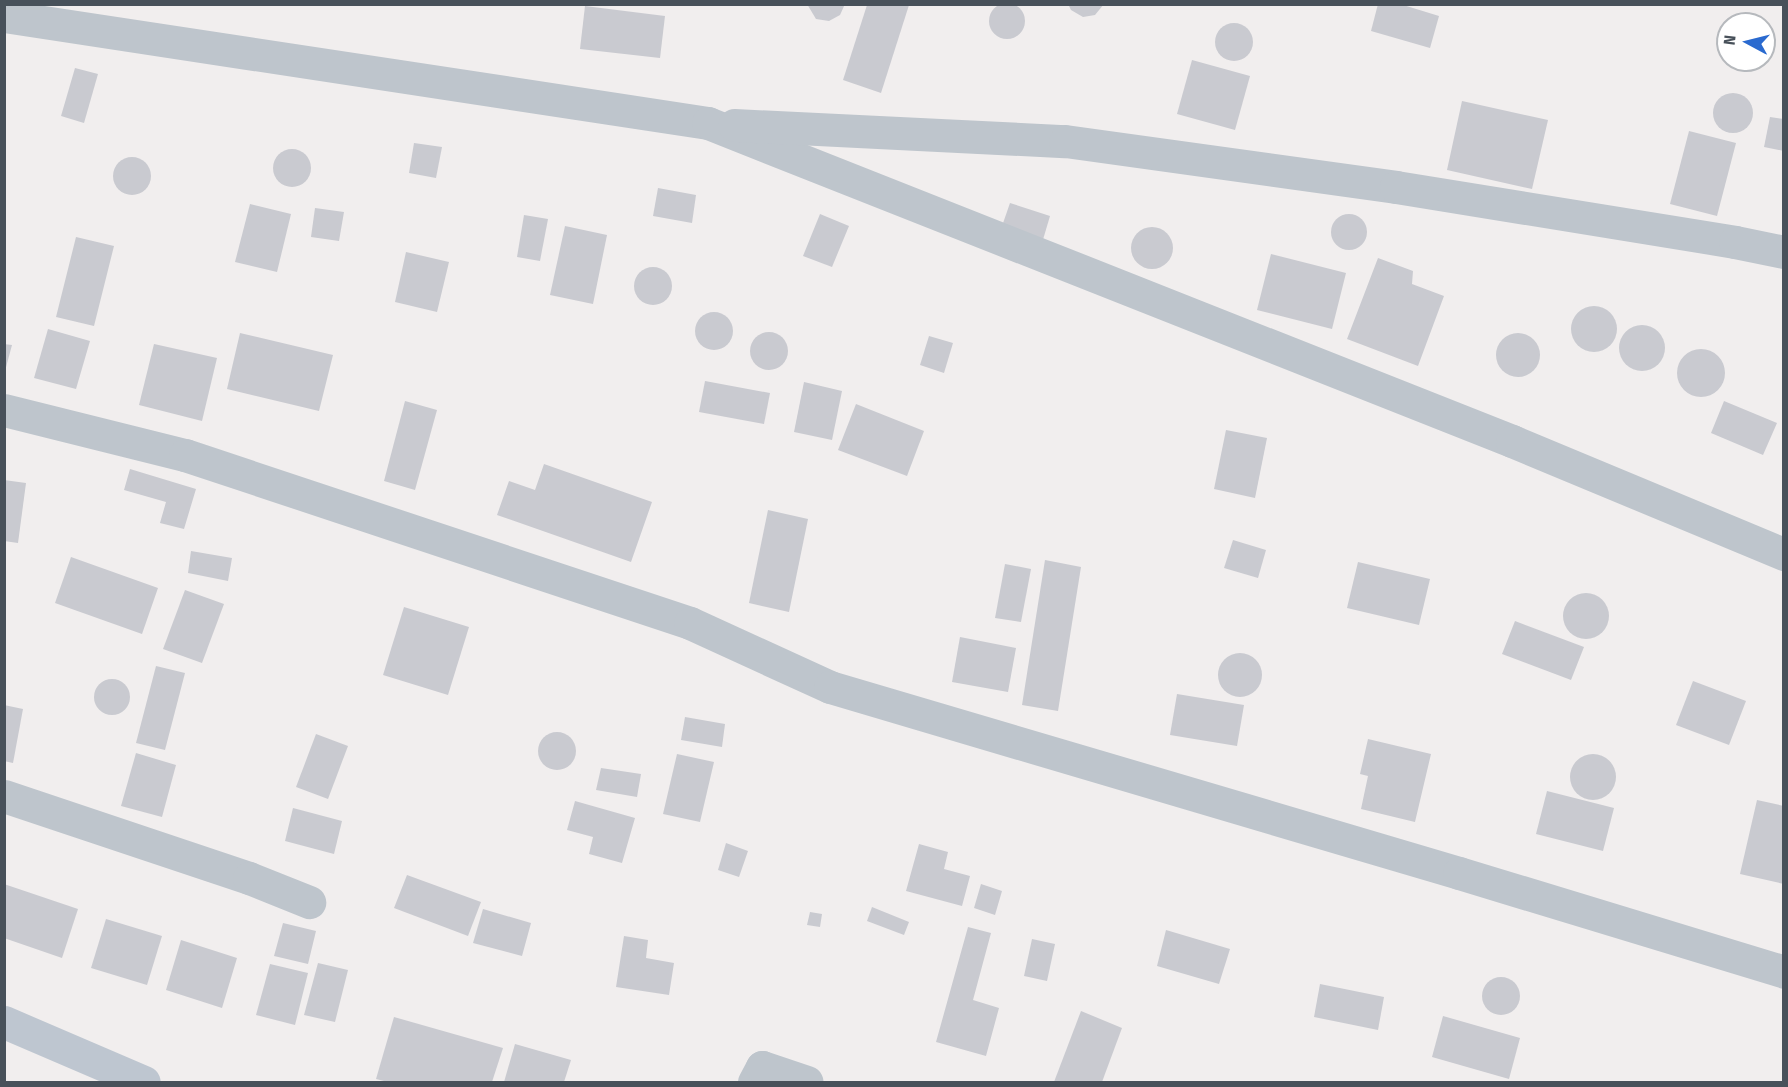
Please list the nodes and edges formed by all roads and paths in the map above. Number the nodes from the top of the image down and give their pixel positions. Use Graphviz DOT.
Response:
graph roads {
  1 [pos="4,16"];
  2 [pos="708,123"];
  3 [pos="1784,252"];
  4 [pos="4,410"];
  5 [pos="1784,554"];
  6 [pos="4,796"];
  7 [pos="309,902"];
  8 [pos="1784,972"];
  9 [pos="4,1022"];
  10 [pos="144,1083"];
  11 [pos="754,1083"];
  12 [pos="807,1083"];
  1 -- 2 [label="street"];
  2 -- 3 [label="street"];
  2 -- 5 [label="street"];
  4 -- 8 [label="street"];
  6 -- 7 [label="street"];
  9 -- 10 [label="street"];
  11 -- 12 [label="street"];
}
